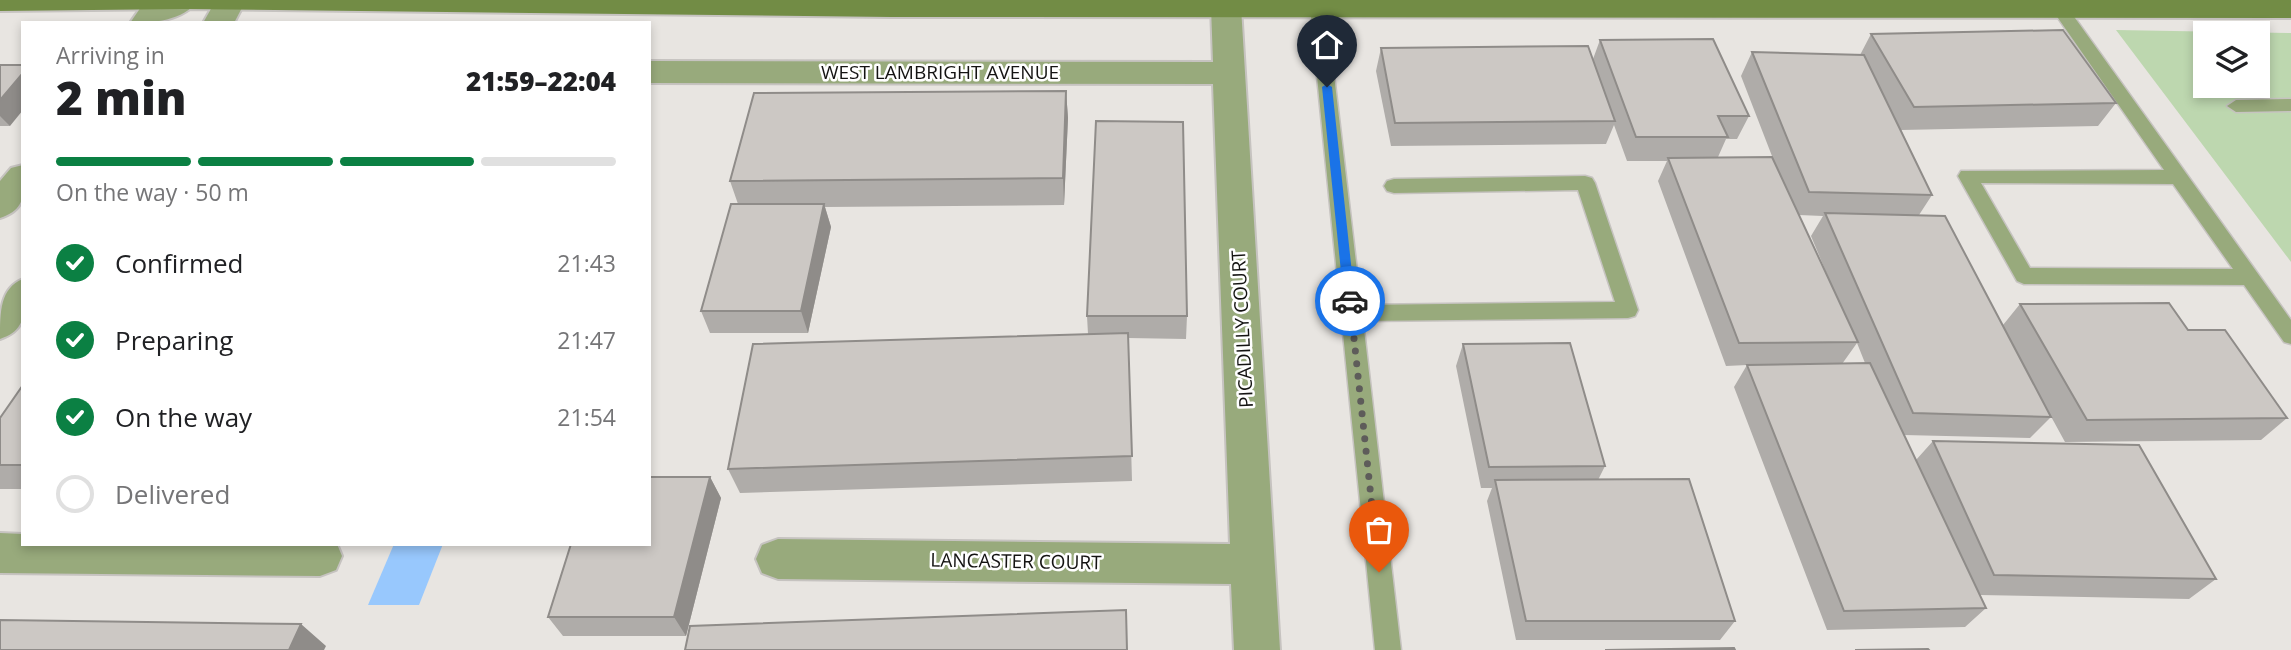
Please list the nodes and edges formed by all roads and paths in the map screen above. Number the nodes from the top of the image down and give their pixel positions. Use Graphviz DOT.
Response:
graph roads {
  1 [pos="183,0"];
  2 [pos="433,1"];
  3 [pos="0,2"];
  4 [pos="793,3"];
  5 [pos="1262,3"];
  6 [pos="1226,7"];
  7 [pos="1318,7"];
  8 [pos="2059,8"];
  9 [pos="2291,8"];
  10 [pos="224,12"];
  11 [pos="147,21"];
  12 [pos="651,72"];
  13 [pos="1230,73"];
  14 [pos="2291,105"];
  15 [pos="2236,106"];
  16 [pos="2178,177"];
  17 [pos="21,179"];
  18 [pos="1394,186"];
  19 [pos="0,205"];
  20 [pos="2249,277"];
  21 [pos="21,296"];
  22 [pos="1351,313"];
  23 [pos="0,324"];
  24 [pos="2291,336"];
  25 [pos="0,553"];
  26 [pos="320,556"];
  27 [pos="778,559"];
  28 [pos="1253,564"];
  29 [pos="1257,650"];
  30 [pos="1388,650"];
  1 -- 3 [label="main road"];
  1 -- 10 [label="main road"];
  1 -- 11 [label="street"];
  2 -- 4 [label="main road"];
  2 -- 10 [label="main road"];
  4 -- 6 [label="main road"];
  5 -- 6 [label="main road"];
  5 -- 7 [label="main road"];
  6 -- 13 [label="street, PICADILLY COURT"];
  7 -- 8 [label="main road"];
  7 -- 22 [label="lane"];
  8 -- 9 [label="main road"];
  8 -- 16 [label="lane"];
  12 -- 13 [label="street, WEST LAMBRIGHT AVENUE"];
  13 -- 28 [label="street, PICADILLY COURT"];
  14 -- 15 [label="lane"];
  16 -- 20 [label="lane"];
  16 -- 20 [label="lane"];
  17 -- 19 [label="street"];
  18 -- 22 [label="lane"];
  20 -- 24 [label="lane"];
  21 -- 23 [label="street"];
  22 -- 30 [label="lane"];
  25 -- 26 [label="street"];
  27 -- 28 [label="street, LANCASTER COURT"];
  28 -- 29 [label="street, PICADILLY COURT"];
}
